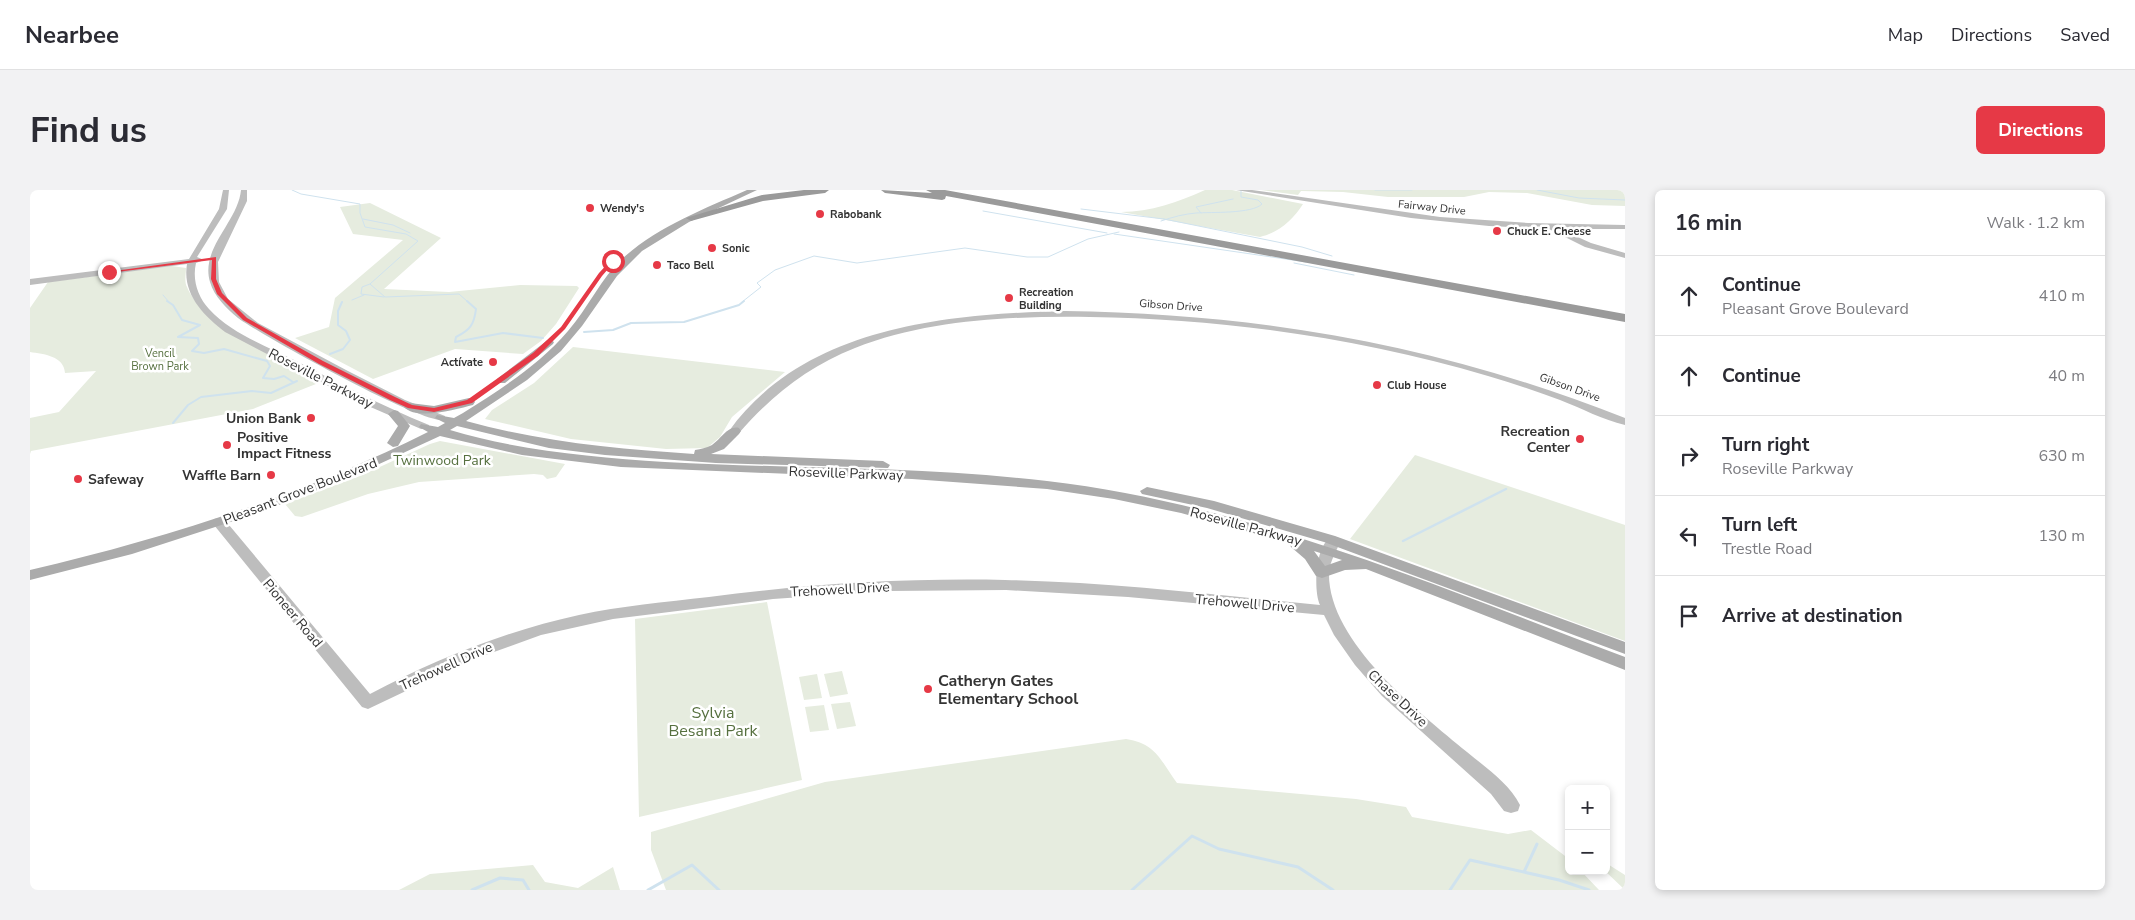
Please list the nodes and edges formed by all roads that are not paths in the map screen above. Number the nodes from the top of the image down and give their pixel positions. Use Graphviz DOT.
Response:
graph roads {
  1 [pos="226,190"];
  2 [pos="244,190"];
  3 [pos="744,190"];
  4 [pos="753,190"];
  5 [pos="781,190"];
  6 [pos="798,190"];
  7 [pos="825,190"];
  8 [pos="885,190"];
  9 [pos="930,190"];
  10 [pos="954,190"];
  11 [pos="982,190"];
  12 [pos="1239,190"];
  13 [pos="1251,191"];
  14 [pos="691,218"];
  15 [pos="1093,218"];
  16 [pos="1551,225"];
  17 [pos="1625,225"];
  18 [pos="1625,255"];
  19 [pos="214,258"];
  20 [pos="193,261"];
  21 [pos="30,282"];
  22 [pos="595,282"];
  23 [pos="592,305"];
  24 [pos="1625,312"];
  25 [pos="1625,318"];
  26 [pos="476,404"];
  27 [pos="410,407"];
  28 [pos="394,414"];
  29 [pos="454,422"];
  30 [pos="1625,422"];
  31 [pos="435,425"];
  32 [pos="484,430"];
  33 [pos="735,431"];
  34 [pos="471,440"];
  35 [pos="393,443"];
  36 [pos="407,447"];
  37 [pos="683,455"];
  38 [pos="768,460"];
  39 [pos="719,463"];
  40 [pos="215,519"];
  41 [pos="1286,537"];
  42 [pos="1332,545"];
  43 [pos="30,566"];
  44 [pos="1377,568"];
  45 [pos="1322,572"];
  46 [pos="30,575"];
  47 [pos="1330,611"];
  48 [pos="1625,648"];
  49 [pos="1625,664"];
  50 [pos="368,703"];
  51 [pos="1511,805"];
  1 -- 20 [label="main road, Roseville Parkway"];
  2 -- 19 [label="main road, Roseville Parkway"];
  3 -- 22 [label="main road, Pleasant Grove Boulevard"];
  4 -- 14 [label="main road, Pleasant Grove Boulevard"];
  5 -- 6 [label="highway"];
  7 -- 14 [label="highway"];
  8 -- 15 [label="highway"];
  9 -- 15 [label="highway"];
  10 -- 15 [label="highway"];
  11 -- 15 [label="highway"];
  12 -- 13 [label="main road, Fairway Drive"];
  13 -- 16 [label="main road, Fairway Drive"];
  14 -- 23 [label="main road, Pleasant Grove Boulevard"];
  15 -- 24 [label="highway"];
  15 -- 25 [label="highway"];
  16 -- 17 [label="main road, Fairway Drive"];
  16 -- 18 [label="main road"];
  19 -- 20 [label="main road"];
  19 -- 27 [label="main road, Roseville Parkway"];
  20 -- 21 [label="main road"];
  20 -- 28 [label="main road, Roseville Parkway"];
  22 -- 23 [label="main road"];
  22 -- 26 [label="main road, Pleasant Grove Boulevard"];
  23 -- 26 [label="main road, Pleasant Grove Boulevard"];
  26 -- 27 [label="main road"];
  26 -- 29 [label="main road, Pleasant Grove Boulevard"];
  26 -- 31 [label="main road, Pleasant Grove Boulevard"];
  26 -- 32 [label="main road"];
  27 -- 31 [label="main road, Roseville Parkway"];
  28 -- 31 [label="main road, Roseville Parkway"];
  28 -- 35 [label="main road"];
  29 -- 31 [label="main road, Pleasant Grove Boulevard"];
  29 -- 32 [label="main road, Roseville Parkway"];
  30 -- 33 [label="street, Gibson Drive"];
  31 -- 34 [label="main road, Roseville Parkway"];
  31 -- 35 [label="main road, Pleasant Grove Boulevard"];
  31 -- 36 [label="main road, Pleasant Grove Boulevard"];
  32 -- 37 [label="main road, Roseville Parkway"];
  33 -- 37 [label="main road"];
  33 -- 38 [label="main road"];
  33 -- 39 [label="main road"];
  34 -- 36 [label="main road"];
  34 -- 39 [label="main road, Roseville Parkway"];
  35 -- 40 [label="main road, Pleasant Grove Boulevard"];
  36 -- 40 [label="main road, Pleasant Grove Boulevard"];
  37 -- 39 [label="main road, Roseville Parkway"];
  38 -- 39 [label="main road, Roseville Parkway"];
  38 -- 42 [label="main road, Roseville Parkway"];
  39 -- 41 [label="main road, Roseville Parkway"];
  40 -- 43 [label="main road, Pleasant Grove Boulevard"];
  40 -- 46 [label="main road"];
  40 -- 50 [label="main road, Pioneer Road"];
  41 -- 42 [label="main road, Roseville Parkway"];
  41 -- 45 [label="main road"];
  42 -- 44 [label="main road, Roseville Parkway"];
  42 -- 45 [label="main road, Chase Drive"];
  42 -- 48 [label="main road, Roseville Parkway"];
  44 -- 45 [label="main road"];
  44 -- 49 [label="main road, Roseville Parkway"];
  45 -- 47 [label="main road, Chase Drive"];
  47 -- 50 [label="main road, Trehowell Drive"];
  47 -- 51 [label="main road, Chase Drive"];
}
